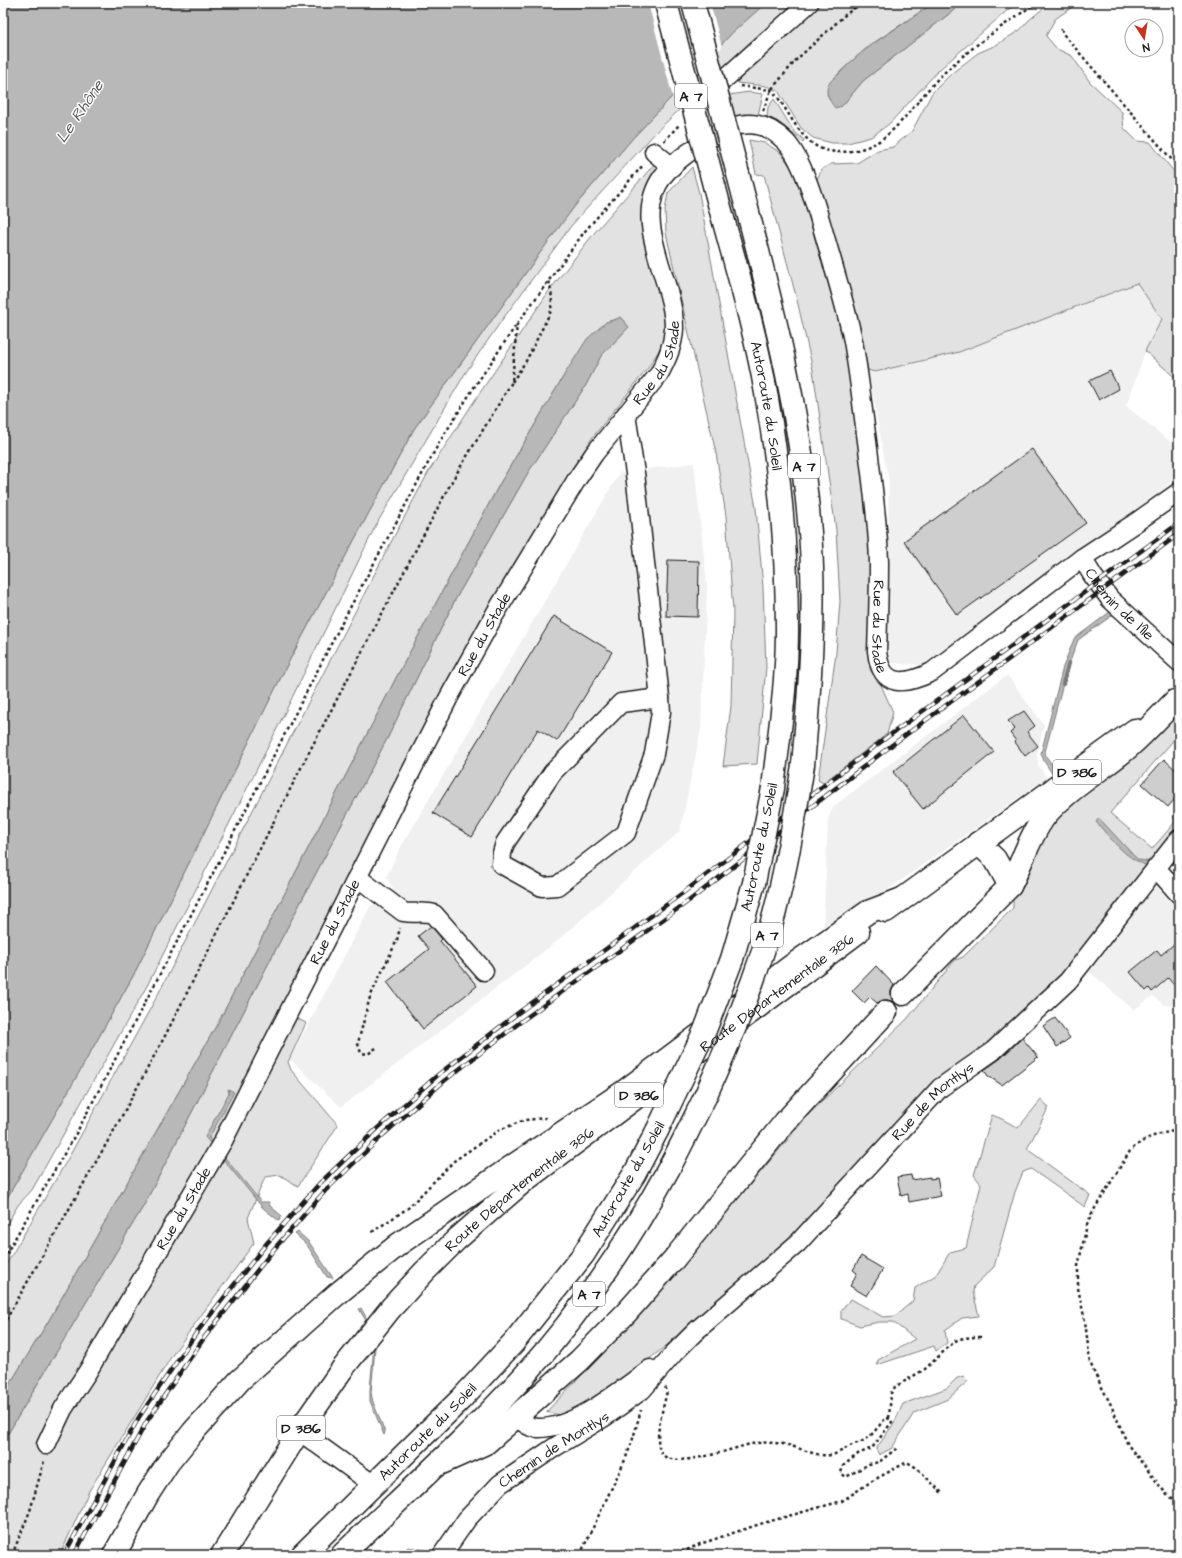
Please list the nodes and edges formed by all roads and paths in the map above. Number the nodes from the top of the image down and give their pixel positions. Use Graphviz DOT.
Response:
graph roads {
  1 [pos="666,3"];
  2 [pos="693,3"];
  3 [pos="809,3"];
  4 [pos="861,3"];
  5 [pos="1036,3"];
  6 [pos="1062,29"];
  7 [pos="719,84"];
  8 [pos="771,90"];
  9 [pos="680,124"];
  10 [pos="758,125"];
  11 [pos="654,152"];
  12 [pos="672,167"];
  13 [pos="1179,168"];
  14 [pos="549,280"];
  15 [pos="517,324"];
  16 [pos="512,382"];
  17 [pos="626,414"];
  18 [pos="1179,492"];
  19 [pos="1082,558"];
  20 [pos="1179,662"];
  21 [pos="660,698"];
  22 [pos="1177,699"];
  23 [pos="1179,839"];
  24 [pos="978,843"];
  25 [pos="1156,868"];
  26 [pos="357,877"];
  27 [pos="1010,886"];
  28 [pos="1179,894"];
  29 [pos="902,899"];
  30 [pos="404,912"];
  31 [pos="484,971"];
  32 [pos="903,994"];
  33 [pos="886,1012"];
  34 [pos="376,1048"];
  35 [pos="1179,1130"];
  36 [pos="562,1133"];
  37 [pos="372,1232"];
  38 [pos="3,1259"];
  39 [pos="3,1325"];
  40 [pos="982,1338"];
  41 [pos="674,1353"];
  42 [pos="659,1371"];
  43 [pos="648,1384"];
  44 [pos="517,1416"];
  45 [pos="889,1418"];
  46 [pos="299,1431"];
  47 [pos="46,1445"];
  48 [pos="898,1448"];
  49 [pos="437,1465"];
  50 [pos="374,1485"];
  51 [pos="943,1494"];
  52 [pos="1179,1497"];
  53 [pos="12,1555"];
  54 [pos="114,1555"];
  55 [pos="222,1555"];
  56 [pos="302,1555"];
  57 [pos="342,1555"];
  58 [pos="442,1555"];
  59 [pos="580,1555"];
  60 [pos="676,1555"];
  1 -- 50 [label="main road, Autoroute du Soleil / A 7, bridge"];
  2 -- 49 [label="main road, Autoroute du Soleil / A 7, bridge"];
  3 -- 7 [label="street"];
  4 -- 8 [label="path"];
  5 -- 8 [label="path"];
  6 -- 13 [label="path"];
  7 -- 8 [label="path"];
  8 -- 10 [label="path"];
  9 -- 11 [label="path"];
  10 -- 12 [label="street, Rue du Stade"];
  10 -- 19 [label="street, Rue du Stade"];
  11 -- 12 [label="street"];
  11 -- 14 [label="path"];
  12 -- 17 [label="street, Rue du Stade"];
  14 -- 15 [label="path"];
  14 -- 16 [label="path"];
  15 -- 16 [label="path"];
  15 -- 38 [label="path"];
  16 -- 39 [label="path"];
  17 -- 21 [label="street"];
  17 -- 26 [label="street, Rue du Stade"];
  18 -- 19 [label="street, Rue du Stade"];
  19 -- 20 [label="street, Chemin de l'Île"];
  21 -- 21 [label="street"];
  22 -- 24 [label="main road, Route Départementale 386 / D 386"];
  22 -- 27 [label="main road"];
  23 -- 25 [label="street, Rue de Montlys"];
  24 -- 27 [label="main road"];
  24 -- 29 [label="main road, Route Départementale 386 / D 386"];
  25 -- 28 [label="street"];
  25 -- 41 [label="street, Rue de Montlys"];
  26 -- 30 [label="street"];
  26 -- 47 [label="street, Rue du Stade"];
  27 -- 32 [label="main road"];
  29 -- 36 [label="main road"];
  29 -- 46 [label="main road, Route Départementale 386 / D 386"];
  30 -- 31 [label="street"];
  30 -- 34 [label="path"];
  33 -- 44 [label="main road"];
  35 -- 52 [label="path"];
  36 -- 37 [label="path"];
  36 -- 54 [label="main road"];
  40 -- 45 [label="path"];
  41 -- 42 [label="street, Chemin de Montlys"];
  41 -- 44 [label="street"];
  42 -- 43 [label="street, Chemin de Montlys"];
  42 -- 45 [label="path"];
  43 -- 58 [label="street, Chemin de Montlys"];
  43 -- 59 [label="path"];
  44 -- 49 [label="main road"];
  45 -- 48 [label="path"];
  46 -- 50 [label="street"];
  46 -- 55 [label="main road, D 386"];
  47 -- 53 [label="path"];
  49 -- 57 [label="main road, Autoroute du Soleil / A 7"];
  50 -- 56 [label="main road, Autoroute du Soleil / A 7"];
  51 -- 60 [label="path"];
}
